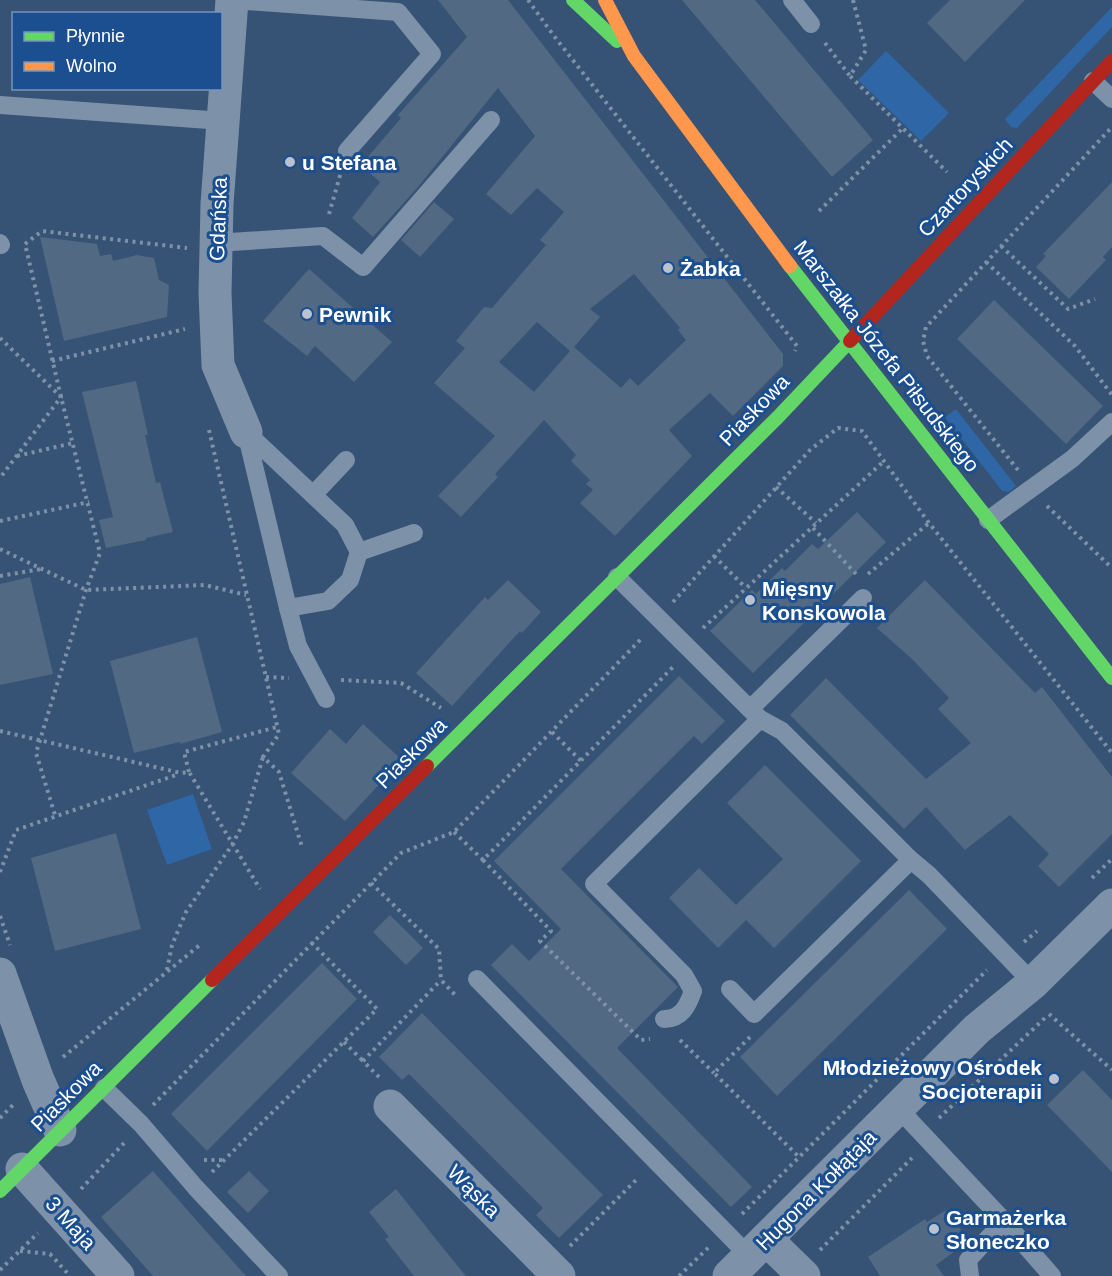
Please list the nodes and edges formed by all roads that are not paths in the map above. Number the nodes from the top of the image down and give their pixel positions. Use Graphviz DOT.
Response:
graph roads {
  1 [pos="232,0"];
  2 [pos="573,0"];
  3 [pos="605,0"];
  4 [pos="792,0"];
  5 [pos="811,24"];
  6 [pos="634,56"];
  7 [pos="1105,72"];
  8 [pos="1112,99"];
  9 [pos="0,105"];
  10 [pos="491,120"];
  11 [pos="223,121"];
  12 [pos="347,151"];
  13 [pos="202,246"];
  14 [pos="848,342"];
  15 [pos="1112,422"];
  16 [pos="246,432"];
  17 [pos="346,460"];
  18 [pos="314,495"];
  19 [pos="988,520"];
  20 [pos="414,533"];
  21 [pos="359,552"];
  22 [pos="617,577"];
  23 [pos="863,598"];
  24 [pos="288,608"];
  25 [pos="1112,678"];
  26 [pos="326,699"];
  27 [pos="755,714"];
  28 [pos="911,860"];
  29 [pos="1112,905"];
  30 [pos="0,974"];
  31 [pos="477,979"];
  32 [pos="1033,983"];
  33 [pos="730,989"];
  34 [pos="664,1019"];
  35 [pos="104,1088"];
  36 [pos="390,1106"];
  37 [pos="898,1108"];
  38 [pos="60,1130"];
  39 [pos="11,1180"];
  40 [pos="1004,1221"];
  41 [pos="748,1257"];
  42 [pos="555,1273"];
  43 [pos="801,1273"];
  44 [pos="118,1276"];
  45 [pos="279,1276"];
  46 [pos="970,1276"];
  47 [pos="1052,1276"];
  1 -- 11 [label="street, Gdańska"];
  1 -- 12 [label="lane"];
  2 -- 6 [label="main road, Marszałka Józefa Piłsudskiego"];
  3 -- 6 [label="main road, Marszałka Józefa Piłsudskiego"];
  4 -- 5 [label="lane"];
  6 -- 14 [label="main road, Marszałka Józefa Piłsudskiego"];
  7 -- 8 [label="lane"];
  7 -- 14 [label="main road, Czartoryskich"];
  9 -- 11 [label="lane"];
  10 -- 13 [label="lane"];
  11 -- 13 [label="street, Gdańska"];
  13 -- 16 [label="street, Gdańska"];
  14 -- 19 [label="main road, Marszałka Józefa Piłsudskiego"];
  14 -- 22 [label="main road, Piaskowa"];
  15 -- 19 [label="lane"];
  16 -- 18 [label="lane"];
  16 -- 24 [label="lane"];
  17 -- 18 [label="lane"];
  18 -- 21 [label="lane"];
  19 -- 25 [label="main road, Marszałka Józefa Piłsudskiego"];
  20 -- 21 [label="lane"];
  21 -- 24 [label="lane"];
  22 -- 27 [label="lane"];
  22 -- 35 [label="main road, Piaskowa"];
  23 -- 27 [label="lane"];
  24 -- 26 [label="lane"];
  27 -- 28 [label="lane"];
  27 -- 34 [label="lane"];
  28 -- 32 [label="lane"];
  28 -- 33 [label="lane"];
  29 -- 32 [label="street, Hugona Kołłątaja"];
  30 -- 38 [label="street"];
  31 -- 41 [label="lane"];
  32 -- 37 [label="street, Hugona Kołłątaja"];
  35 -- 38 [label="main road, Piaskowa"];
  35 -- 45 [label="lane"];
  36 -- 42 [label="street, Wąska"];
  37 -- 40 [label="lane"];
  37 -- 41 [label="street, Hugona Kołłątaja"];
  38 -- 39 [label="main road, Piaskowa"];
  39 -- 44 [label="street, 3 Maja"];
  40 -- 46 [label="lane"];
  40 -- 47 [label="lane"];
  41 -- 43 [label="street"];
}
